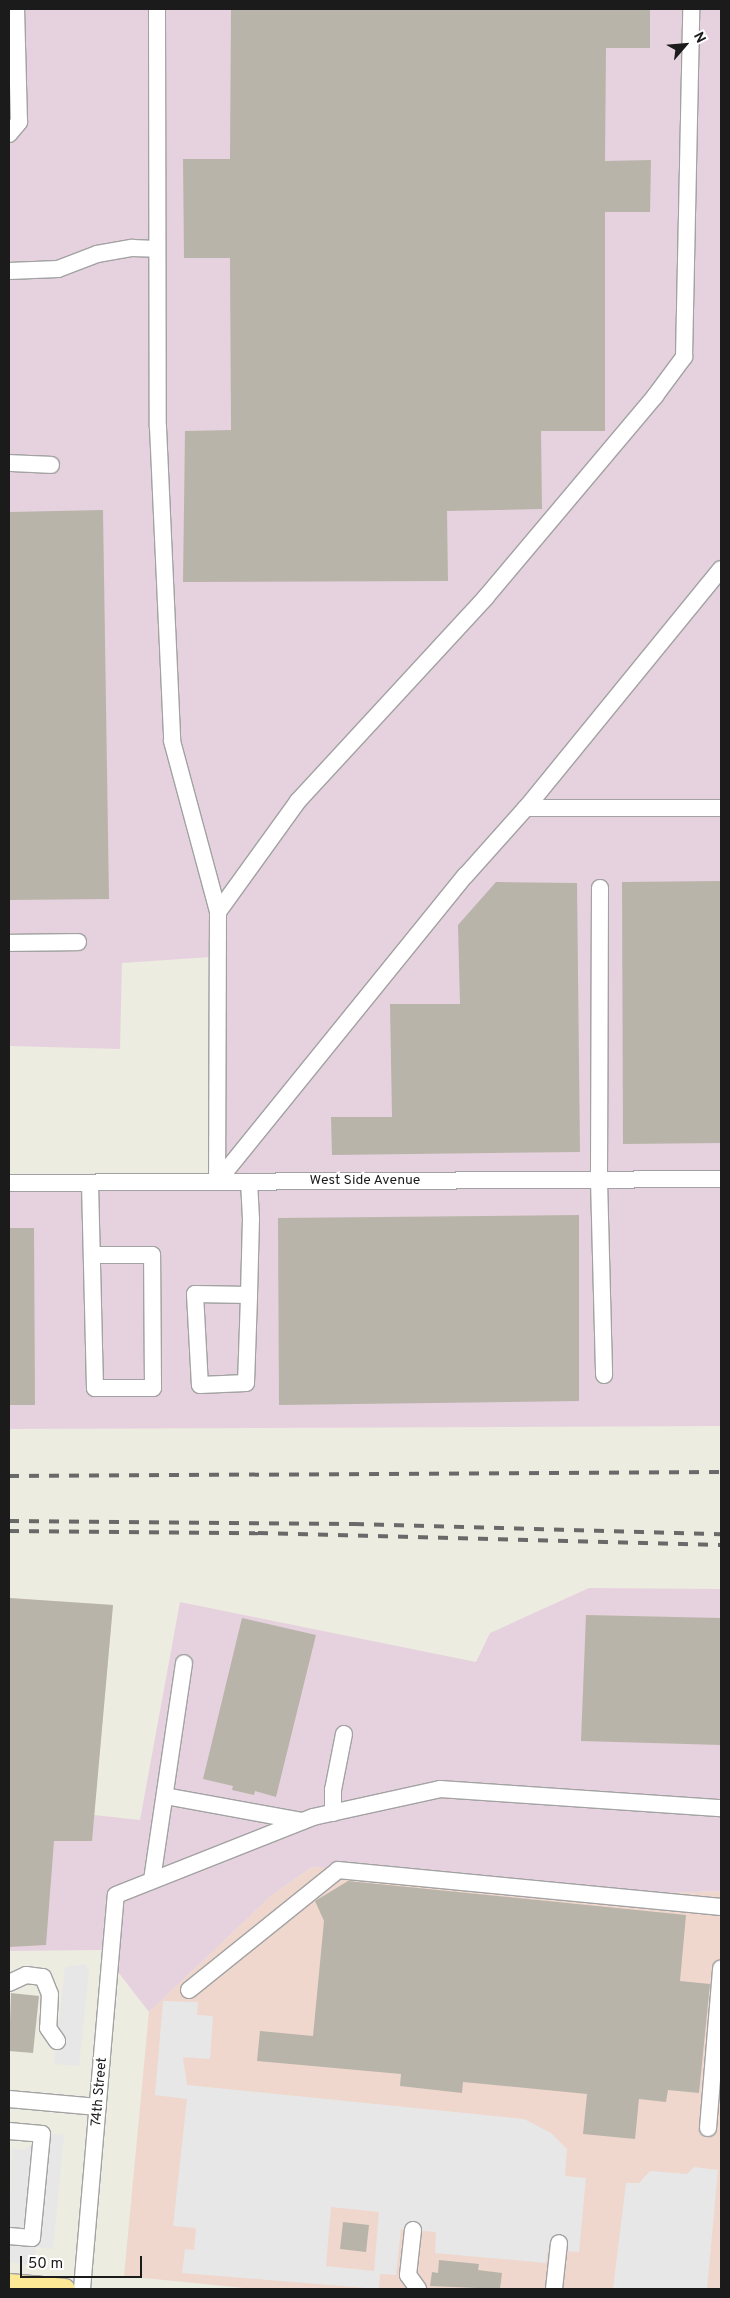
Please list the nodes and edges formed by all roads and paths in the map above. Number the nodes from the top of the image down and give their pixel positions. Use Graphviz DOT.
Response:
graph roads {
  1 [pos="16,9"];
  2 [pos="156,9"];
  3 [pos="691,9"];
  4 [pos="9,134"];
  5 [pos="157,249"];
  6 [pos="9,271"];
  7 [pos="9,463"];
  8 [pos="51,465"];
  9 [pos="721,569"];
  10 [pos="526,808"];
  11 [pos="721,808"];
  12 [pos="600,888"];
  13 [pos="218,912"];
  14 [pos="78,942"];
  15 [pos="9,943"];
  16 [pos="721,1179"];
  17 [pos="599,1180"];
  18 [pos="218,1182"];
  19 [pos="249,1182"];
  20 [pos="9,1183"];
  21 [pos="90,1183"];
  22 [pos="92,1255"];
  23 [pos="249,1295"];
  24 [pos="604,1375"];
  25 [pos="184,1663"];
  26 [pos="344,1734"];
  27 [pos="165,1796"];
  28 [pos="721,1808"];
  29 [pos="333,1813"];
  30 [pos="304,1821"];
  31 [pos="152,1880"];
  32 [pos="721,1907"];
  33 [pos="721,1969"];
  34 [pos="9,1984"];
  35 [pos="189,1990"];
  36 [pos="57,2041"];
  37 [pos="9,2099"];
  38 [pos="98,2107"];
  39 [pos="708,2128"];
  40 [pos="9,2131"];
  41 [pos="9,2138"];
  42 [pos="42,2139"];
  43 [pos="413,2230"];
  44 [pos="9,2236"];
  45 [pos="558,2243"];
  46 [pos="9,2284"];
  47 [pos="65,2289"];
  48 [pos="82,2289"];
  49 [pos="418,2289"];
  50 [pos="554,2289"];
  1 -- 4 [label="street"];
  2 -- 5 [label="street"];
  3 -- 13 [label="street"];
  5 -- 6 [label="street"];
  5 -- 13 [label="street"];
  7 -- 8 [label="street"];
  9 -- 10 [label="street"];
  10 -- 11 [label="street"];
  10 -- 18 [label="street"];
  12 -- 17 [label="street"];
  13 -- 18 [label="street"];
  14 -- 15 [label="street"];
  16 -- 17 [label="street, West Side Avenue"];
  17 -- 19 [label="street, West Side Avenue"];
  17 -- 24 [label="street"];
  18 -- 19 [label="street, West Side Avenue"];
  18 -- 21 [label="street, West Side Avenue"];
  19 -- 23 [label="street"];
  20 -- 21 [label="street, West Side Avenue"];
  21 -- 22 [label="street"];
  22 -- 22 [label="street"];
  23 -- 23 [label="street"];
  25 -- 27 [label="street"];
  26 -- 29 [label="street"];
  27 -- 30 [label="street"];
  27 -- 31 [label="street"];
  28 -- 29 [label="street"];
  29 -- 30 [label="street"];
  30 -- 31 [label="street"];
  31 -- 38 [label="street, 74th Street"];
  32 -- 35 [label="street"];
  33 -- 39 [label="street"];
  34 -- 36 [label="street"];
  37 -- 38 [label="street"];
  38 -- 48 [label="street, 74th Street"];
  40 -- 42 [label="street"];
  41 -- 42 [label="street"];
  42 -- 44 [label="street"];
  43 -- 49 [label="street"];
  45 -- 50 [label="street"];
  46 -- 47 [label="main road"];
}
